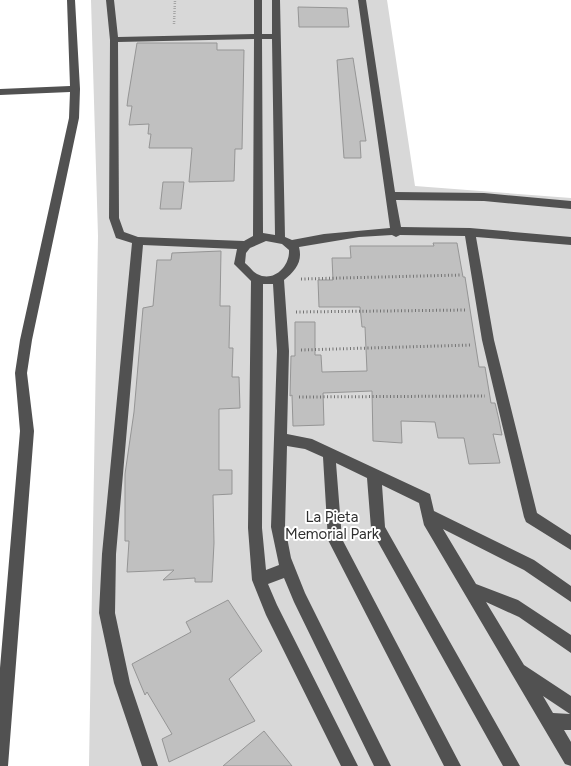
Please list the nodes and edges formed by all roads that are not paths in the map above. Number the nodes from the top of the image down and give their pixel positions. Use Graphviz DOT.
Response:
graph roads {
  1 [pos="71,0"];
  2 [pos="110,0"];
  3 [pos="258,0"];
  4 [pos="276,0"];
  5 [pos="362,0"];
  6 [pos="258,36"];
  7 [pos="276,36"];
  8 [pos="114,40"];
  9 [pos="258,64"];
  10 [pos="276,64"];
  11 [pos="75,89"];
  12 [pos="0,92"];
  13 [pos="390,196"];
  14 [pos="571,206"];
  15 [pos="396,232"];
  16 [pos="470,232"];
  17 [pos="258,238"];
  18 [pos="571,241"];
  19 [pos="138,242"];
  20 [pos="285,242"];
  21 [pos="245,245"];
  22 [pos="257,279"];
  23 [pos="278,279"];
  24 [pos="282,438"];
  25 [pos="329,454"];
  26 [pos="374,475"];
  27 [pos="428,514"];
  28 [pos="571,543"];
  29 [pos="288,570"];
  30 [pos="259,580"];
  31 [pos="472,591"];
  32 [pos="571,595"];
  33 [pos="571,645"];
  34 [pos="518,669"];
  35 [pos="571,706"];
  36 [pos="549,721"];
  37 [pos="571,722"];
  38 [pos="571,758"];
  39 [pos="0,766"];
  40 [pos="150,766"];
  41 [pos="350,766"];
  42 [pos="384,766"];
  43 [pos="453,766"];
  44 [pos="512,766"];
  1 -- 11 [label="street"];
  2 -- 8 [label="street"];
  3 -- 6 [label="street"];
  4 -- 7 [label="street"];
  5 -- 13 [label="street"];
  6 -- 7 [label="street"];
  6 -- 8 [label="street"];
  6 -- 9 [label="street"];
  7 -- 10 [label="street"];
  8 -- 19 [label="street"];
  9 -- 10 [label="street"];
  9 -- 17 [label="street"];
  10 -- 20 [label="street"];
  11 -- 12 [label="street"];
  11 -- 39 [label="street"];
  13 -- 14 [label="street"];
  13 -- 15 [label="street"];
  15 -- 16 [label="street"];
  15 -- 20 [label="street"];
  16 -- 18 [label="street"];
  16 -- 28 [label="street"];
  17 -- 20 [label="street"];
  17 -- 21 [label="street"];
  19 -- 21 [label="street"];
  19 -- 40 [label="street"];
  20 -- 23 [label="street"];
  21 -- 22 [label="street"];
  22 -- 23 [label="street"];
  22 -- 30 [label="street"];
  23 -- 24 [label="street"];
  24 -- 25 [label="street"];
  24 -- 29 [label="street"];
  25 -- 26 [label="street"];
  25 -- 43 [label="street"];
  26 -- 27 [label="street"];
  26 -- 44 [label="street"];
  27 -- 31 [label="street"];
  27 -- 32 [label="street"];
  29 -- 30 [label="street"];
  29 -- 42 [label="street"];
  30 -- 41 [label="street"];
  31 -- 33 [label="street"];
  31 -- 34 [label="street"];
  34 -- 35 [label="street"];
  34 -- 36 [label="street"];
  36 -- 37 [label="street"];
  36 -- 38 [label="street"];
}
